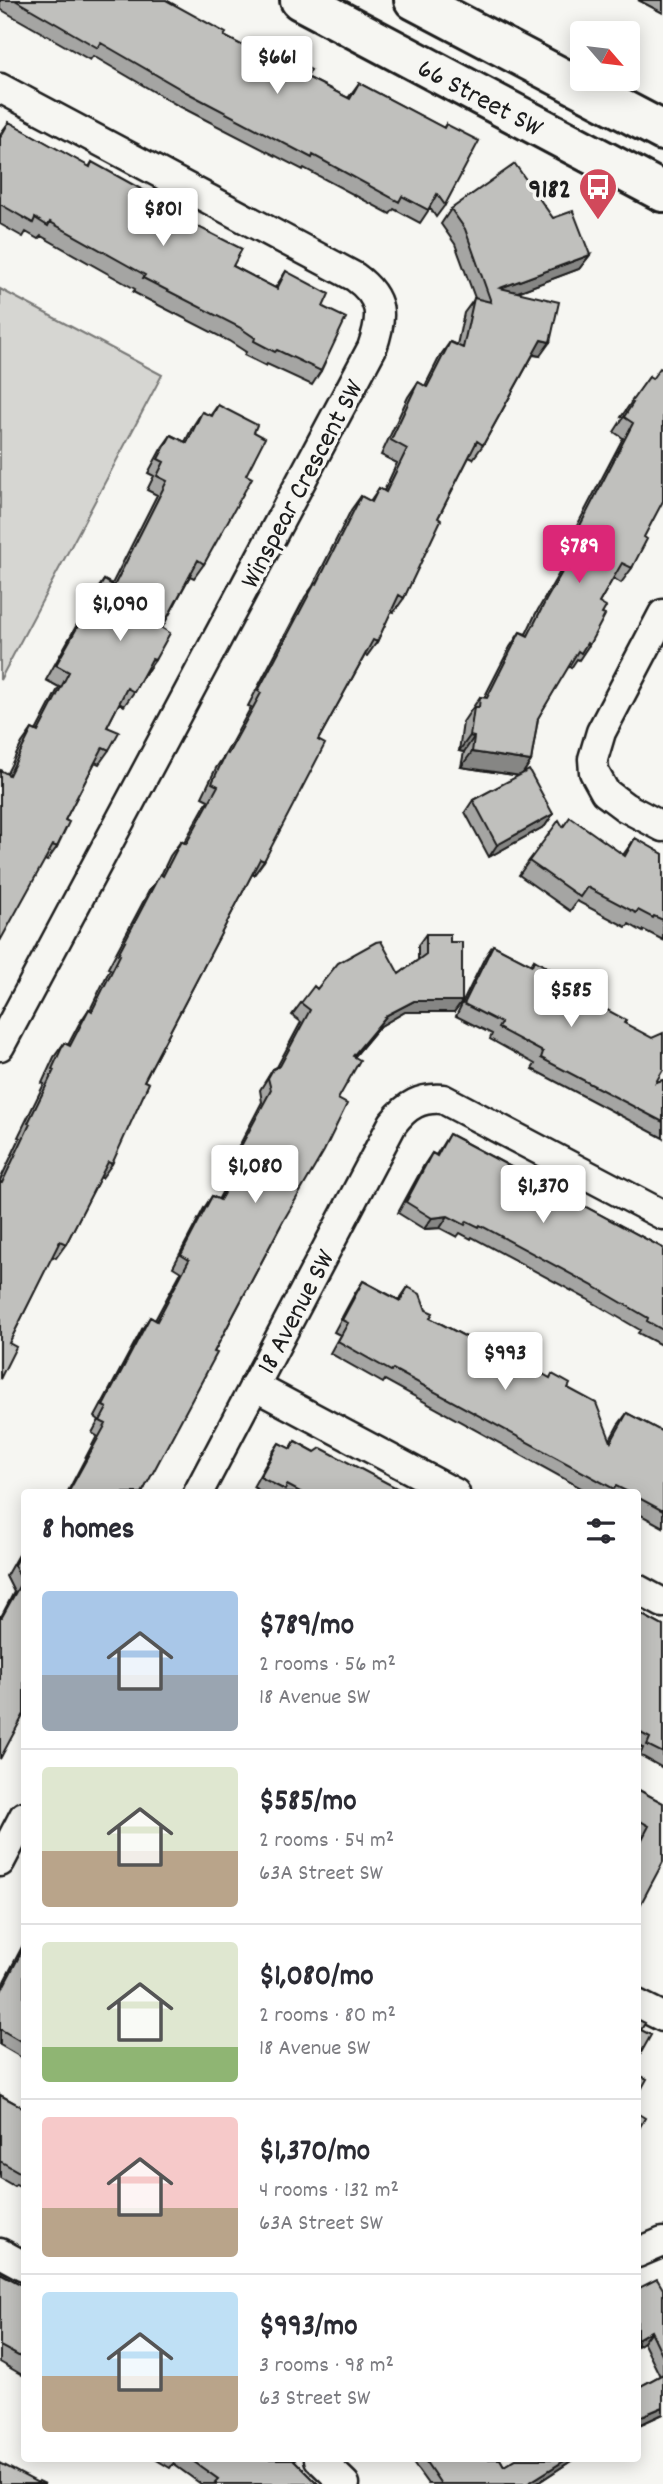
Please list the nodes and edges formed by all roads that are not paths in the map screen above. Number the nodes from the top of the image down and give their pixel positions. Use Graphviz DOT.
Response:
graph roads {
  1 [pos="300,0"];
  2 [pos="414,0"];
  3 [pos="0,88"];
  4 [pos="663,131"];
  5 [pos="663,192"];
  6 [pos="663,614"];
  7 [pos="663,827"];
  8 [pos="0,1046"];
  9 [pos="663,1215"];
  10 [pos="254,1386"];
  11 [pos="200,1489"];
  12 [pos="447,1489"];
  13 [pos="641,1592"];
  14 [pos="663,1603"];
  15 [pos="21,1822"];
  16 [pos="0,1862"];
  17 [pos="641,2006"];
  18 [pos="663,2017"];
  19 [pos="663,2242"];
  20 [pos="641,2251"];
  21 [pos="0,2253"];
  22 [pos="21,2264"];
  23 [pos="322,2462"];
  24 [pos="345,2484"];
  1 -- 5 [label="main road, 66 Street SW"];
  2 -- 4 [label="main road, 66 Street SW"];
  3 -- 8 [label="street, Winspear Crescent SW"];
  6 -- 7 [label="street"];
  9 -- 10 [label="street, 18 Avenue SW"];
  10 -- 11 [label="street, 18 Avenue SW"];
  10 -- 12 [label="street"];
  13 -- 14 [label="street"];
  15 -- 16 [label="street"];
  17 -- 18 [label="street"];
  19 -- 20 [label="street"];
  21 -- 22 [label="street"];
  23 -- 24 [label="street"];
}
